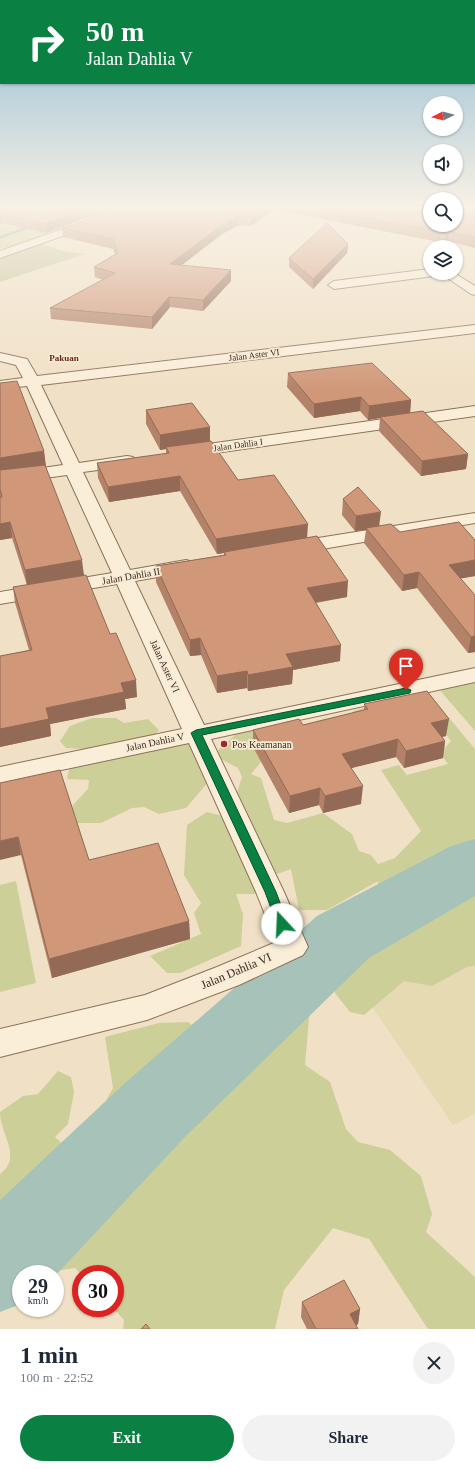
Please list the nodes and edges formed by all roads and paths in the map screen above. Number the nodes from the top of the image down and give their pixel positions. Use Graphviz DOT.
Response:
graph roads {
  1 [pos="423,274"];
  2 [pos="457,280"];
  3 [pos="334,285"];
  4 [pos="475,291"];
  5 [pos="475,329"];
  6 [pos="0,357"];
  7 [pos="32,381"];
  8 [pos="0,385"];
  9 [pos="475,412"];
  10 [pos="168,455"];
  11 [pos="144,458"];
  12 [pos="73,469"];
  13 [pos="0,479"];
  14 [pos="475,518"];
  15 [pos="272,552"];
  16 [pos="202,564"];
  17 [pos="124,577"];
  18 [pos="0,598"];
  19 [pos="475,675"];
  20 [pos="196,733"];
  21 [pos="0,775"];
  22 [pos="0,1043"];
  1 -- 3 [label="street"];
  2 -- 4 [label="street"];
  5 -- 7 [label="street, Jalan Aster VI"];
  6 -- 7 [label="street"];
  7 -- 8 [label="street, Jalan Aster VI"];
  7 -- 12 [label="street, Jalan Aster VI"];
  9 -- 10 [label="street, Jalan Dahlia I"];
  11 -- 12 [label="street"];
  12 -- 13 [label="street"];
  12 -- 17 [label="street, Jalan Aster VI"];
  14 -- 15 [label="street"];
  16 -- 17 [label="street, Jalan Dahlia II"];
  17 -- 18 [label="street, Jalan Dahlia II"];
  17 -- 20 [label="street, Jalan Aster VI"];
  19 -- 20 [label="street, Jalan Dahlia V"];
  20 -- 21 [label="street, Jalan Dahlia V"];
  20 -- 22 [label="street, Jalan Dahlia VI"];
}
